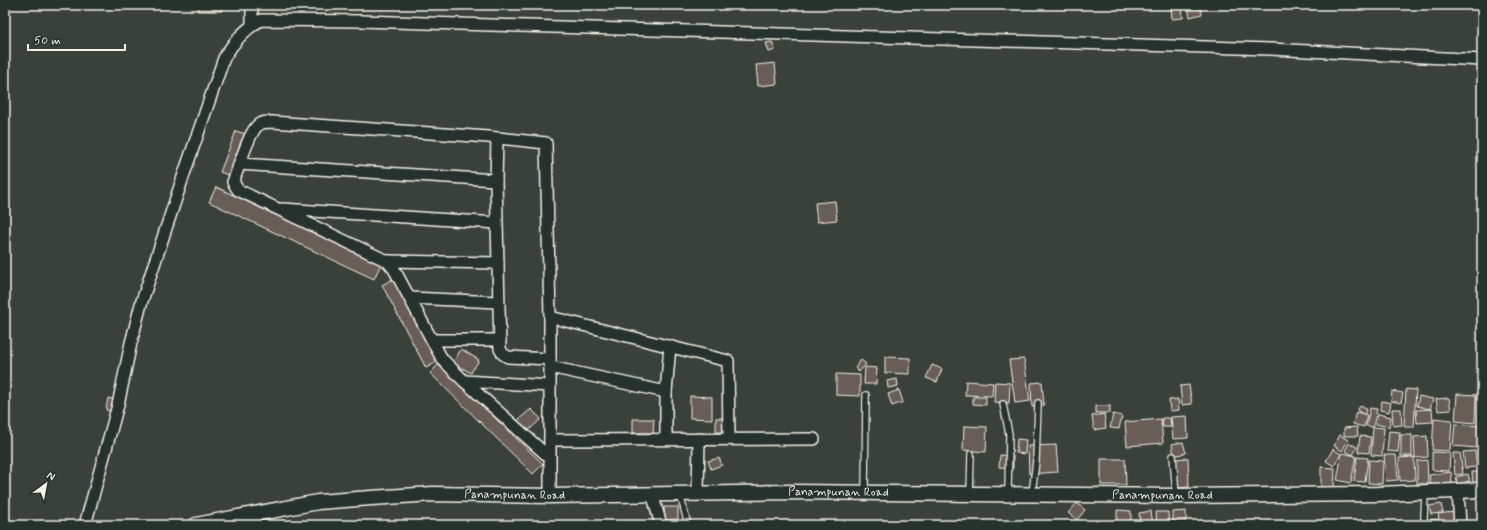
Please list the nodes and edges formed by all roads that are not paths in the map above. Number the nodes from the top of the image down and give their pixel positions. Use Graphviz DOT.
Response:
graph roads {
  1 [pos="252,5"];
  2 [pos="252,25"];
  3 [pos="1482,60"];
  4 [pos="497,139"];
  5 [pos="240,164"];
  6 [pos="496,180"];
  7 [pos="275,209"];
  8 [pos="497,223"];
  9 [pos="386,260"];
  10 [pos="498,263"];
  11 [pos="410,298"];
  12 [pos="498,302"];
  13 [pos="550,317"];
  14 [pos="432,340"];
  15 [pos="500,340"];
  16 [pos="670,346"];
  17 [pos="550,363"];
  18 [pos="464,381"];
  19 [pos="550,386"];
  20 [pos="666,392"];
  21 [pos="866,395"];
  22 [pos="1038,402"];
  23 [pos="1003,404"];
  24 [pos="666,439"];
  25 [pos="699,439"];
  26 [pos="728,439"];
  27 [pos="814,439"];
  28 [pos="550,440"];
  29 [pos="971,454"];
  30 [pos="1173,456"];
  31 [pos="550,458"];
  32 [pos="1482,490"];
  33 [pos="1458,491"];
  34 [pos="1425,492"];
  35 [pos="680,493"];
  36 [pos="698,493"];
  37 [pos="865,493"];
  38 [pos="652,494"];
  39 [pos="970,494"];
  40 [pos="1008,495"];
  41 [pos="1032,495"];
  42 [pos="550,496"];
  43 [pos="1176,496"];
  44 [pos="1424,518"];
  45 [pos="253,520"];
  46 [pos="85,525"];
  47 [pos="196,525"];
  48 [pos="661,525"];
  49 [pos="688,525"];
  50 [pos="1460,525"];
  1 -- 2 [label="street"];
  2 -- 3 [label="street"];
  2 -- 46 [label="street"];
  4 -- 5 [label="street"];
  4 -- 6 [label="street"];
  4 -- 13 [label="street"];
  5 -- 6 [label="street"];
  5 -- 7 [label="street"];
  6 -- 8 [label="street"];
  7 -- 8 [label="street"];
  7 -- 9 [label="street"];
  8 -- 10 [label="street"];
  9 -- 10 [label="street"];
  9 -- 11 [label="street"];
  10 -- 12 [label="street"];
  11 -- 12 [label="street"];
  11 -- 14 [label="street"];
  12 -- 15 [label="street"];
  13 -- 16 [label="street"];
  13 -- 17 [label="street"];
  14 -- 15 [label="street"];
  14 -- 18 [label="street"];
  15 -- 17 [label="street"];
  16 -- 20 [label="street"];
  16 -- 26 [label="street"];
  17 -- 19 [label="street"];
  17 -- 20 [label="street"];
  18 -- 19 [label="street"];
  18 -- 31 [label="street"];
  19 -- 28 [label="street"];
  20 -- 24 [label="street"];
  21 -- 37 [label="lane"];
  22 -- 41 [label="lane"];
  23 -- 40 [label="lane"];
  24 -- 25 [label="street"];
  24 -- 28 [label="street"];
  25 -- 26 [label="street"];
  25 -- 36 [label="street"];
  26 -- 27 [label="street"];
  28 -- 31 [label="street"];
  29 -- 39 [label="lane"];
  30 -- 43 [label="lane"];
  31 -- 42 [label="street"];
  32 -- 33 [label="street, Panampunan Road"];
  33 -- 34 [label="street, Panampunan Road"];
  33 -- 50 [label="street"];
  34 -- 43 [label="street, Panampunan Road"];
  34 -- 44 [label="lane"];
  35 -- 36 [label="street, Panampunan Road"];
  35 -- 38 [label="street, Panampunan Road"];
  35 -- 49 [label="lane"];
  36 -- 37 [label="street, Panampunan Road"];
  37 -- 39 [label="street, Panampunan Road"];
  38 -- 42 [label="street, Panampunan Road"];
  38 -- 48 [label="street"];
  39 -- 40 [label="street, Panampunan Road"];
  40 -- 41 [label="street, Panampunan Road"];
  41 -- 43 [label="street, Panampunan Road"];
  42 -- 45 [label="street, Panampunan Road"];
  45 -- 47 [label="street, Panampunan Road"];
}
